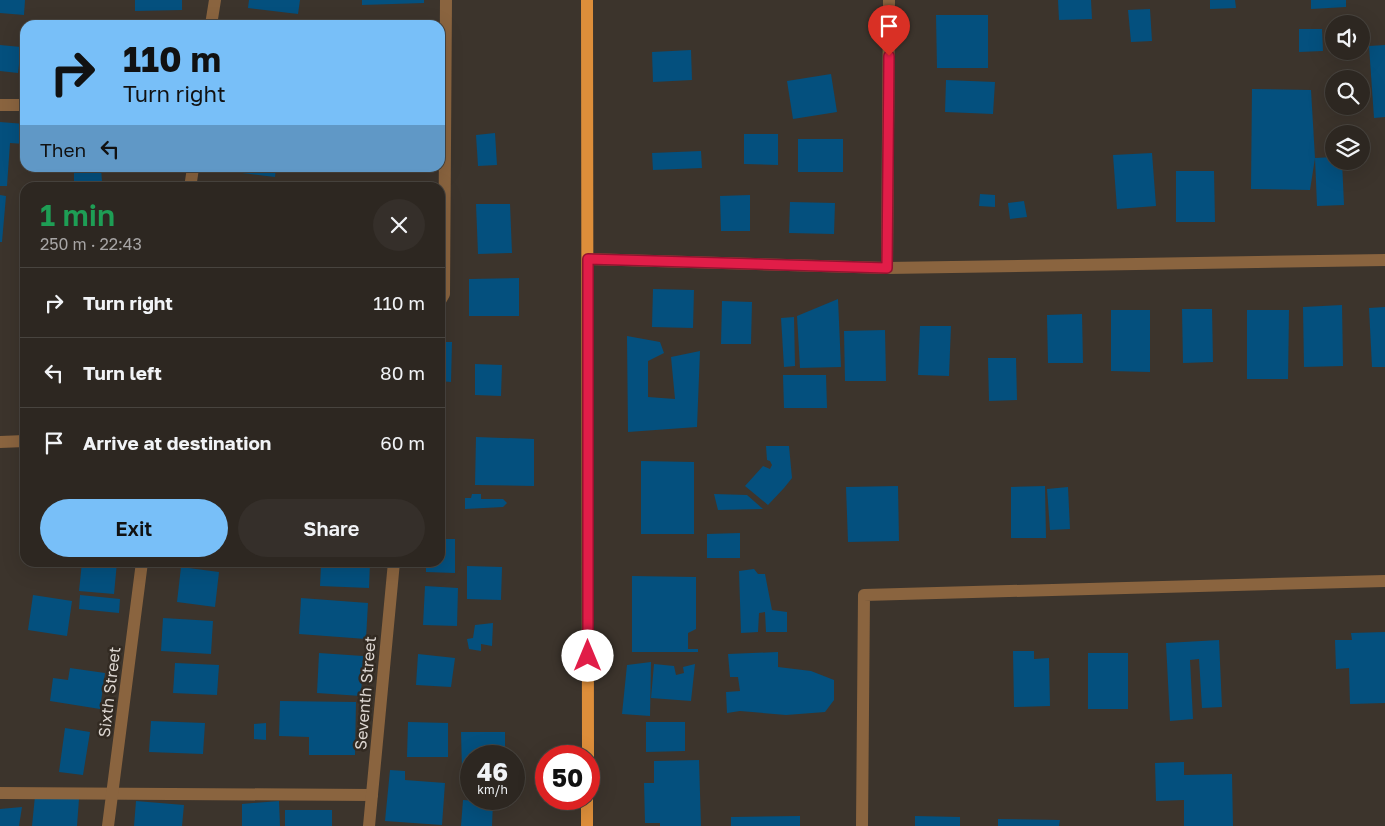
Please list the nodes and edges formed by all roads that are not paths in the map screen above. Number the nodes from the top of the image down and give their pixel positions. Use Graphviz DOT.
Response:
graph roads {
  1 [pos="215,0"];
  2 [pos="446,0"];
  3 [pos="587,0"];
  4 [pos="889,0"];
  5 [pos="212,20"];
  6 [pos="445,33"];
  7 [pos="0,105"];
  8 [pos="20,105"];
  9 [pos="588,259"];
  10 [pos="1385,260"];
  11 [pos="887,268"];
  12 [pos="20,441"];
  13 [pos="0,442"];
  14 [pos="141,567"];
  15 [pos="394,567"];
  16 [pos="1385,582"];
  17 [pos="588,745"];
  18 [pos="0,793"];
  19 [pos="112,794"];
  20 [pos="372,795"];
  21 [pos="588,810"];
  22 [pos="108,826"];
  23 [pos="369,826"];
  24 [pos="587,826"];
  25 [pos="862,826"];
  1 -- 5 [label="street"];
  2 -- 6 [label="street"];
  3 -- 9 [label="main road"];
  4 -- 11 [label="street"];
  7 -- 8 [label="street"];
  9 -- 11 [label="street"];
  9 -- 17 [label="main road"];
  10 -- 11 [label="street"];
  12 -- 13 [label="street"];
  14 -- 19 [label="street, Sixth Street"];
  15 -- 20 [label="street, Seventh Street"];
  16 -- 25 [label="street"];
  18 -- 19 [label="street"];
  19 -- 20 [label="street"];
  19 -- 22 [label="street, Sixth Street"];
  20 -- 23 [label="street, Seventh Street"];
  21 -- 24 [label="main road"];
}
